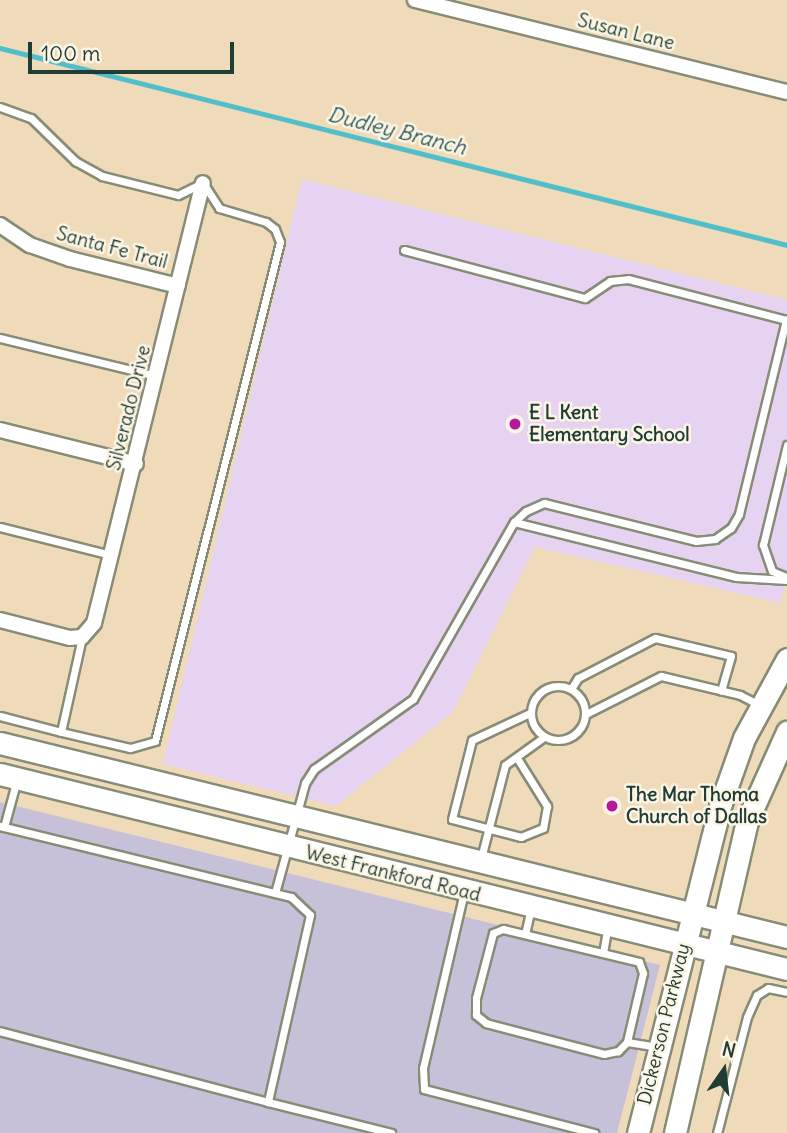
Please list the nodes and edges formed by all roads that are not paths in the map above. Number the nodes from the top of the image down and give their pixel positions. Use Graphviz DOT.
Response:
graph roads {
  1 [pos="415,0"];
  2 [pos="787,92"];
  3 [pos="0,107"];
  4 [pos="203,183"];
  5 [pos="0,225"];
  6 [pos="404,250"];
  7 [pos="178,286"];
  8 [pos="786,320"];
  9 [pos="0,338"];
  10 [pos="157,377"];
  11 [pos="0,430"];
  12 [pos="787,445"];
  13 [pos="136,464"];
  14 [pos="514,522"];
  15 [pos="0,527"];
  16 [pos="113,556"];
  17 [pos="787,579"];
  18 [pos="0,620"];
  19 [pos="82,637"];
  20 [pos="787,659"];
  21 [pos="571,689"];
  22 [pos="721,691"];
  23 [pos="762,706"];
  24 [pos="530,713"];
  25 [pos="586,714"];
  26 [pos="0,716"];
  27 [pos="61,732"];
  28 [pos="787,732"];
  29 [pos="544,737"];
  30 [pos="0,743"];
  31 [pos="517,758"];
  32 [pos="8,776"];
  33 [pos="296,816"];
  34 [pos="2,827"];
  35 [pos="489,829"];
  36 [pos="287,848"];
  37 [pos="480,862"];
  38 [pos="464,891"];
  39 [pos="275,893"];
  40 [pos="531,907"];
  41 [pos="691,915"];
  42 [pos="723,923"];
  43 [pos="608,926"];
  44 [pos="525,934"];
  45 [pos="787,937"];
  46 [pos="683,945"];
  47 [pos="603,953"];
  48 [pos="716,954"];
  49 [pos="787,969"];
  50 [pos="787,992"];
  51 [pos="0,1031"];
  52 [pos="627,1042"];
  53 [pos="659,1047"];
  54 [pos="268,1102"];
  55 [pos="391,1133"];
  56 [pos="594,1133"];
  57 [pos="638,1133"];
  58 [pos="675,1133"];
  59 [pos="717,1133"];
  1 -- 2 [label="street, Susan Lane"];
  3 -- 4 [label="lane"];
  4 -- 7 [label="street, Silverado Drive"];
  4 -- 27 [label="lane"];
  5 -- 7 [label="street, Santa Fe Trail"];
  6 -- 8 [label="lane"];
  7 -- 10 [label="street, Silverado Drive"];
  8 -- 14 [label="lane"];
  9 -- 10 [label="lane"];
  10 -- 13 [label="street, Silverado Drive"];
  11 -- 13 [label="street"];
  12 -- 17 [label="lane"];
  13 -- 16 [label="street, Silverado Drive"];
  14 -- 17 [label="lane"];
  14 -- 33 [label="lane"];
  15 -- 16 [label="lane"];
  16 -- 19 [label="street, Silverado Drive"];
  18 -- 19 [label="street"];
  19 -- 27 [label="lane"];
  20 -- 23 [label="main road, Dickerson Parkway"];
  21 -- 22 [label="lane"];
  21 -- 24 [label="lane"];
  21 -- 25 [label="lane"];
  22 -- 23 [label="lane"];
  22 -- 25 [label="lane"];
  23 -- 41 [label="main road, Dickerson Parkway"];
  24 -- 29 [label="lane"];
  24 -- 35 [label="lane"];
  25 -- 29 [label="lane"];
  26 -- 27 [label="lane"];
  28 -- 42 [label="main road, Dickerson Parkway"];
  29 -- 31 [label="lane"];
  30 -- 33 [label="main road, West Frankford Road"];
  31 -- 35 [label="lane"];
  31 -- 35 [label="lane"];
  32 -- 34 [label="lane"];
  32 -- 36 [label="main road, West Frankford Road"];
  33 -- 36 [label="lane"];
  33 -- 37 [label="main road, West Frankford Road"];
  34 -- 39 [label="lane"];
  35 -- 37 [label="lane"];
  36 -- 38 [label="main road, West Frankford Road"];
  36 -- 39 [label="lane"];
  37 -- 41 [label="main road, West Frankford Road"];
  38 -- 40 [label="main road, West Frankford Road"];
  38 -- 56 [label="lane"];
  39 -- 54 [label="lane"];
  40 -- 43 [label="main road, West Frankford Road"];
  40 -- 44 [label="lane"];
  41 -- 42 [label="main road, West Frankford Road"];
  41 -- 46 [label="main road, Dickerson Parkway"];
  42 -- 45 [label="main road, West Frankford Road"];
  42 -- 48 [label="main road, Dickerson Parkway"];
  43 -- 46 [label="main road, West Frankford Road"];
  43 -- 47 [label="lane"];
  44 -- 47 [label="lane"];
  44 -- 52 [label="lane"];
  46 -- 48 [label="main road, West Frankford Road"];
  46 -- 53 [label="main road, Dickerson Parkway"];
  47 -- 52 [label="lane"];
  48 -- 49 [label="main road, West Frankford Road"];
  48 -- 58 [label="main road, Dickerson Parkway"];
  50 -- 59 [label="lane"];
  51 -- 54 [label="lane"];
  52 -- 53 [label="lane"];
  53 -- 57 [label="main road, Dickerson Parkway"];
  54 -- 55 [label="lane"];
}
